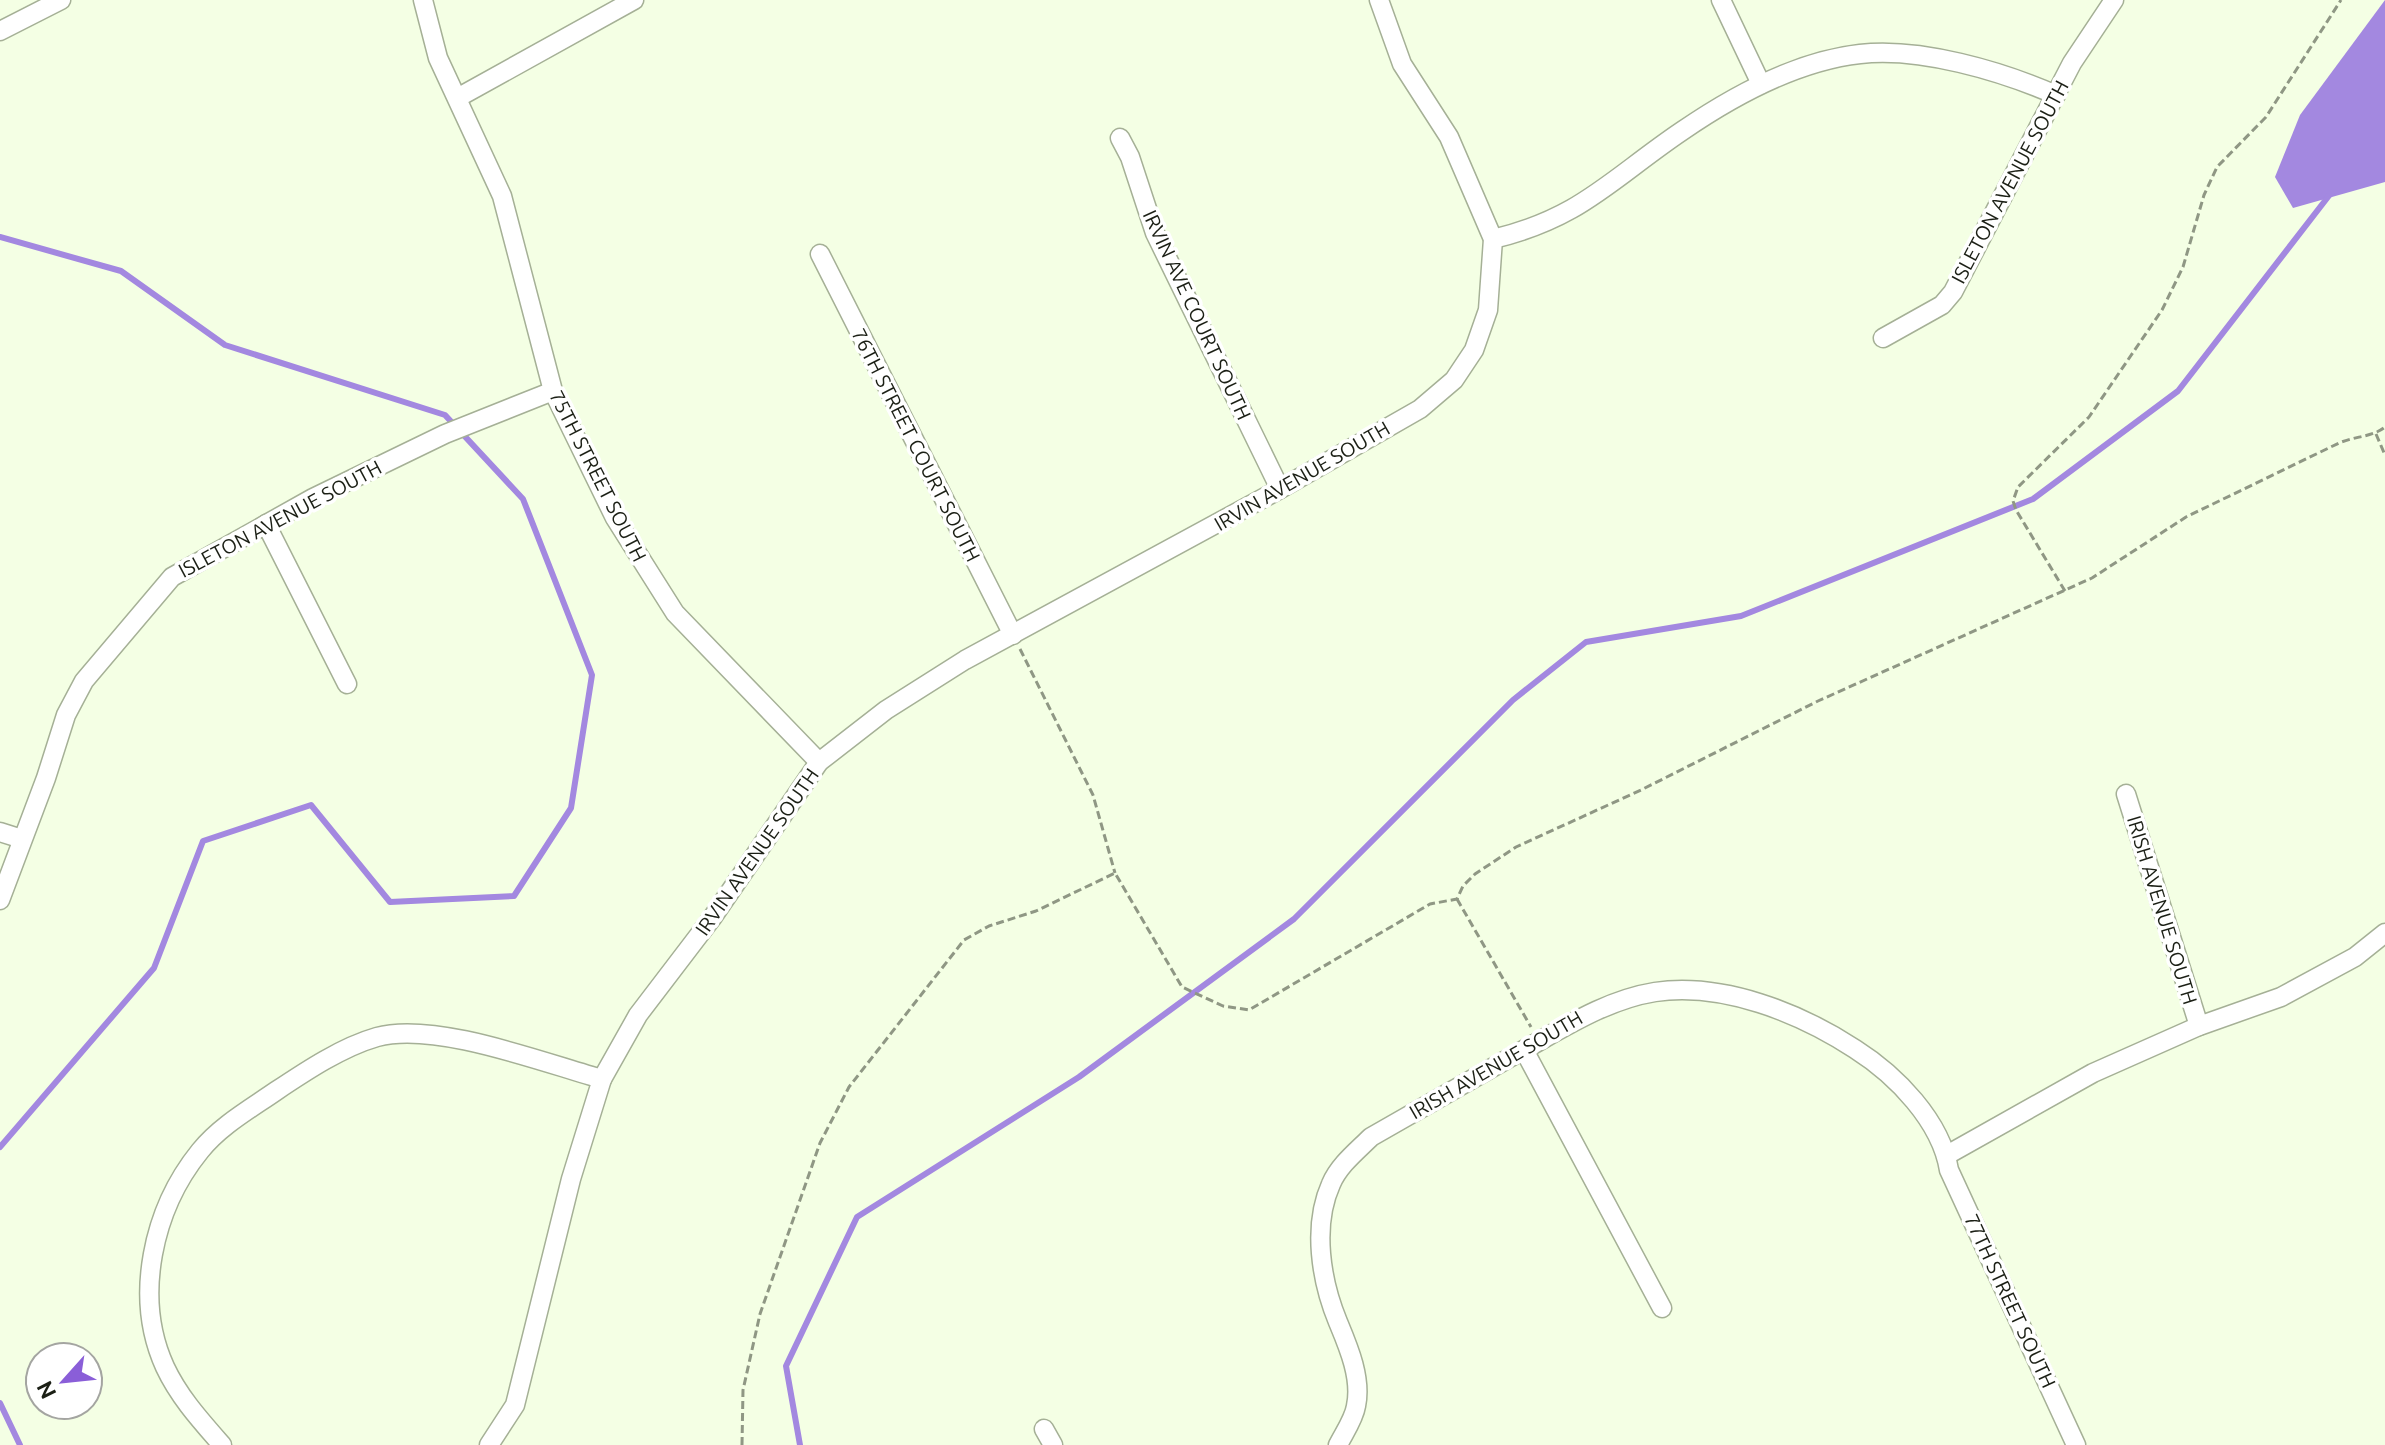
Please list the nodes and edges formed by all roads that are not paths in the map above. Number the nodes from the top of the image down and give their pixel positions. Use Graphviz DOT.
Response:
graph roads {
  1 [pos="61,0"];
  2 [pos="423,0"];
  3 [pos="634,0"];
  4 [pos="1379,0"];
  5 [pos="1721,0"];
  6 [pos="2114,0"];
  7 [pos="0,31"];
  8 [pos="1761,84"];
  9 [pos="2056,95"];
  10 [pos="459,97"];
  11 [pos="1120,138"];
  12 [pos="1493,239"];
  13 [pos="820,254"];
  14 [pos="1883,338"];
  15 [pos="553,391"];
  16 [pos="1280,489"];
  17 [pos="266,524"];
  18 [pos="1013,635"];
  19 [pos="347,684"];
  20 [pos="819,762"];
  21 [pos="2126,794"];
  22 [pos="0,832"];
  23 [pos="22,839"];
  24 [pos="0,900"];
  25 [pos="2385,933"];
  26 [pos="2199,1026"];
  27 [pos="1531,1046"];
  28 [pos="602,1079"];
  29 [pos="1947,1155"];
  30 [pos="1662,1308"];
  31 [pos="222,1445"];
  32 [pos="489,1445"];
  33 [pos="1338,1445"];
  34 [pos="2076,1445"];
  1 -- 7 [label="street"];
  2 -- 10 [label="street, 75TH STREET SOUTH"];
  3 -- 10 [label="street"];
  4 -- 12 [label="street"];
  5 -- 8 [label="street"];
  6 -- 9 [label="street, ISLETON AVENUE SOUTH"];
  8 -- 9 [label="street"];
  8 -- 12 [label="street"];
  9 -- 14 [label="street, ISLETON AVENUE SOUTH"];
  10 -- 15 [label="street, 75TH STREET SOUTH"];
  11 -- 16 [label="street, IRVIN AVE COURT SOUTH"];
  12 -- 16 [label="street, IRVIN AVENUE SOUTH"];
  13 -- 18 [label="street, 76TH STREET COURT SOUTH"];
  15 -- 17 [label="street, ISLETON AVENUE SOUTH"];
  15 -- 20 [label="street, 75TH STREET SOUTH"];
  16 -- 18 [label="street, IRVIN AVENUE SOUTH"];
  17 -- 19 [label="street"];
  17 -- 23 [label="street, ISLETON AVENUE SOUTH"];
  18 -- 20 [label="street, IRVIN AVENUE SOUTH"];
  20 -- 28 [label="street, IRVIN AVENUE SOUTH"];
  21 -- 26 [label="street, IRISH AVENUE SOUTH"];
  22 -- 23 [label="street"];
  23 -- 24 [label="street, ISLETON AVENUE SOUTH"];
  25 -- 26 [label="street, IRISH AVENUE SOUTH"];
  26 -- 29 [label="street, IRISH AVENUE SOUTH"];
  27 -- 29 [label="street, IRISH AVENUE SOUTH"];
  27 -- 30 [label="street"];
  27 -- 33 [label="street, IRISH AVENUE SOUTH"];
  28 -- 31 [label="street"];
  28 -- 32 [label="street, IRVIN AVENUE SOUTH"];
  29 -- 34 [label="street, 77TH STREET SOUTH"];
}
